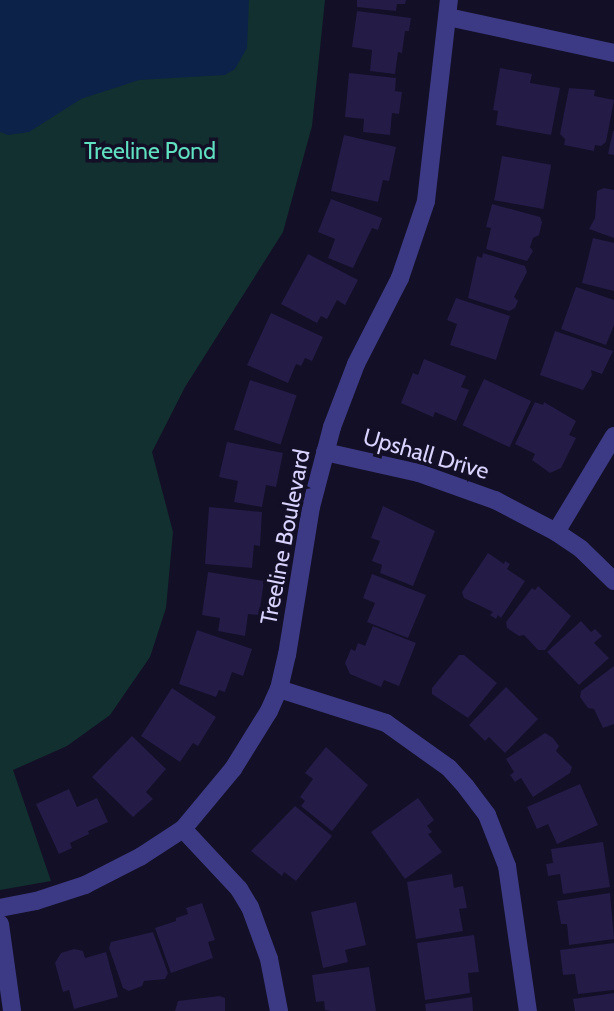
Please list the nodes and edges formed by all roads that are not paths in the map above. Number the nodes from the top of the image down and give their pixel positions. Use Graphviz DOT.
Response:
graph roads {
  1 [pos="449,9"];
  2 [pos="614,52"];
  3 [pos="614,436"];
  4 [pos="325,452"];
  5 [pos="556,532"];
  6 [pos="614,581"];
  7 [pos="279,688"];
  8 [pos="183,829"];
  9 [pos="0,908"];
  10 [pos="0,924"];
  11 [pos="12,1011"];
  12 [pos="279,1011"];
  13 [pos="528,1011"];
  1 -- 2 [label="street"];
  1 -- 4 [label="street, Treeline Boulevard"];
  3 -- 5 [label="street"];
  4 -- 5 [label="street, Upshall Drive"];
  4 -- 7 [label="street, Treeline Boulevard"];
  5 -- 6 [label="street, Upshall Drive"];
  7 -- 8 [label="street, Treeline Boulevard"];
  7 -- 13 [label="street"];
  8 -- 9 [label="street, Treeline Boulevard"];
  8 -- 12 [label="street"];
  10 -- 11 [label="street"];
}
